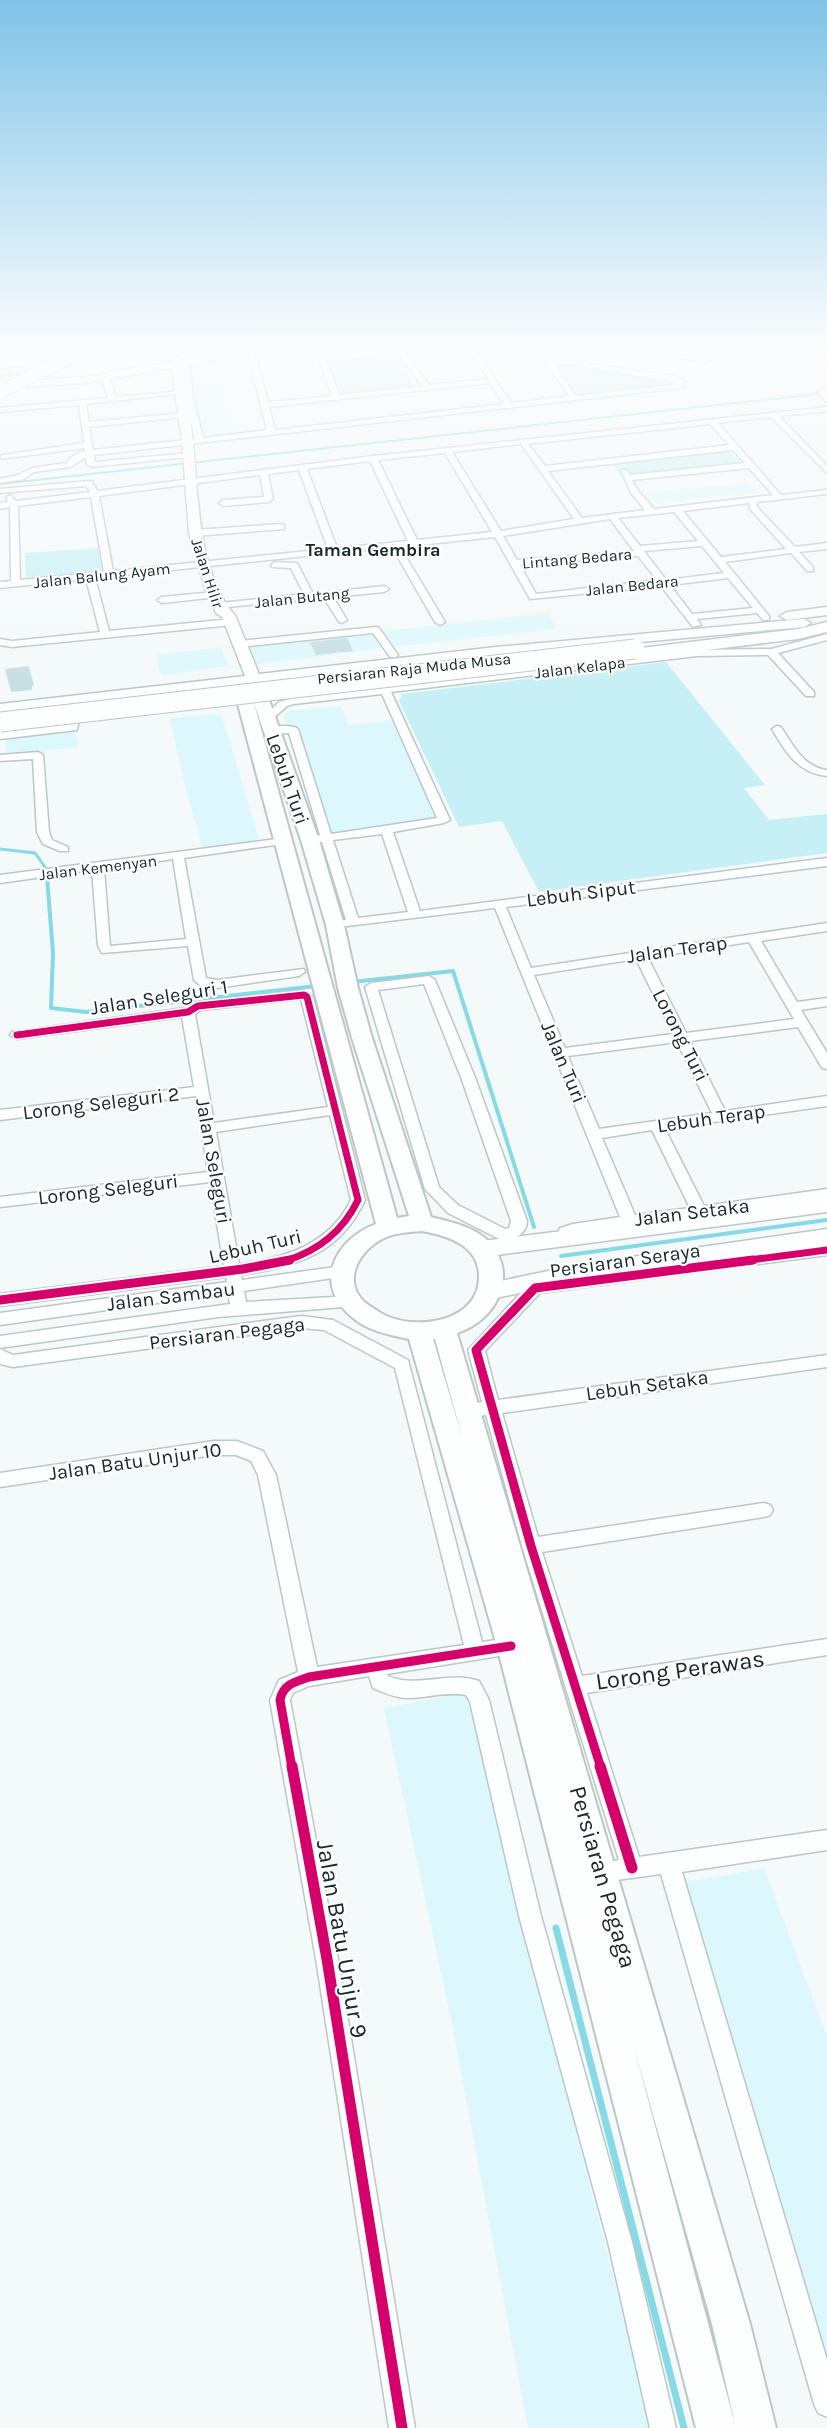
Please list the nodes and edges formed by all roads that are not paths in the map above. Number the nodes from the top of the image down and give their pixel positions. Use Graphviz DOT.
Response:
graph roads {
  1 [pos="76,458"];
  2 [pos="89,458"];
  3 [pos="371,458"];
  4 [pos="373,458"];
  5 [pos="452,458"];
  6 [pos="535,458"];
  7 [pos="641,458"];
  8 [pos="744,458"];
  9 [pos="815,458"];
  10 [pos="188,460"];
  11 [pos="618,461"];
  12 [pos="750,465"];
  13 [pos="302,467"];
  14 [pos="543,469"];
  15 [pos="827,471"];
  16 [pos="263,472"];
  17 [pos="628,478"];
  18 [pos="0,481"];
  19 [pos="190,481"];
  20 [pos="3,491"];
  21 [pos="827,492"];
  22 [pos="814,493"];
  23 [pos="95,494"];
  24 [pos="779,497"];
  25 [pos="753,500"];
  26 [pos="223,503"];
  27 [pos="14,505"];
  28 [pos="827,505"];
  29 [pos="0,506"];
  30 [pos="676,508"];
  31 [pos="651,511"];
  32 [pos="612,516"];
  33 [pos="579,520"];
  34 [pos="281,527"];
  35 [pos="195,533"];
  36 [pos="498,534"];
  37 [pos="414,543"];
  38 [pos="704,543"];
  39 [pos="395,545"];
  40 [pos="827,546"];
  41 [pos="792,549"];
  42 [pos="333,550"];
  43 [pos="639,551"];
  44 [pos="718,560"];
  45 [pos="514,563"];
  46 [pos="204,565"];
  47 [pos="236,569"];
  48 [pos="810,569"];
  49 [pos="109,574"];
  50 [pos="731,575"];
  51 [pos="90,576"];
  52 [pos="663,581"];
  53 [pos="16,584"];
  54 [pos="0,585"];
  55 [pos="384,589"];
  56 [pos="327,595"];
  57 [pos="310,597"];
  58 [pos="162,600"];
  59 [pos="827,611"];
  60 [pos="223,612"];
  61 [pos="763,614"];
  62 [pos="827,619"];
  63 [pos="342,620"];
  64 [pos="694,621"];
  65 [pos="440,622"];
  66 [pos="804,622"];
  67 [pos="827,627"];
  68 [pos="105,634"];
  69 [pos="827,637"];
  70 [pos="0,642"];
  71 [pos="240,644"];
  72 [pos="633,646"];
  73 [pos="494,648"];
  74 [pos="771,652"];
  75 [pos="393,655"];
  76 [pos="374,665"];
  77 [pos="331,670"];
  78 [pos="244,674"];
  79 [pos="445,680"];
  80 [pos="180,688"];
  81 [pos="385,690"];
  82 [pos="336,693"];
  83 [pos="810,694"];
  84 [pos="283,696"];
  85 [pos="212,704"];
  86 [pos="0,705"];
  87 [pos="187,706"];
  88 [pos="259,712"];
  89 [pos="0,714"];
  90 [pos="72,719"];
  91 [pos="0,722"];
  92 [pos="0,727"];
  93 [pos="777,729"];
  94 [pos="0,735"];
  95 [pos="0,758"];
  96 [pos="827,773"];
  97 [pos="386,830"];
  98 [pos="328,838"];
  99 [pos="309,840"];
  100 [pos="285,843"];
  101 [pos="64,849"];
  102 [pos="178,856"];
  103 [pos="827,861"];
  104 [pos="98,867"];
  105 [pos="317,867"];
  106 [pos="0,879"];
  107 [pos="499,904"];
  108 [pos="415,915"];
  109 [pos="353,923"];
  110 [pos="335,925"];
  111 [pos="827,927"];
  112 [pos="753,938"];
  113 [pos="193,942"];
  114 [pos="640,955"];
  115 [pos="299,972"];
  116 [pos="527,972"];
  117 [pos="317,989"];
  118 [pos="827,1002"];
  119 [pos="793,1007"];
  120 [pos="188,1012"];
  121 [pos="802,1022"];
  122 [pos="16,1035"];
  123 [pos="386,1036"];
  124 [pos="362,1038"];
  125 [pos="682,1038"];
  126 [pos="338,1041"];
  127 [pos="561,1053"];
  128 [pos="827,1065"];
  129 [pos="202,1091"];
  130 [pos="827,1101"];
  131 [pos="335,1110"];
  132 [pos="0,1114"];
  133 [pos="721,1116"];
  134 [pos="657,1126"];
  135 [pos="207,1129"];
  136 [pos="594,1134"];
  137 [pos="216,1176"];
  138 [pos="827,1194"];
  139 [pos="0,1202"];
  140 [pos="827,1205"];
  141 [pos="699,1211"];
  142 [pos="629,1220"];
  143 [pos="422,1223"];
  144 [pos="388,1227"];
  145 [pos="827,1237"];
  146 [pos="564,1238"];
  147 [pos="482,1249"];
  148 [pos="827,1251"];
  149 [pos="232,1271"];
  150 [pos="342,1272"];
  151 [pos="236,1288"];
  152 [pos="491,1291"];
  153 [pos="0,1300"];
  154 [pos="350,1302"];
  155 [pos="239,1309"];
  156 [pos="0,1319"];
  157 [pos="432,1330"];
  158 [pos="0,1342"];
  159 [pos="0,1355"];
  160 [pos="827,1361"];
  161 [pos="481,1408"];
  162 [pos="0,1480"];
  163 [pos="764,1510"];
  164 [pos="531,1546"];
  165 [pos="511,1646"];
  166 [pos="827,1647"];
  167 [pos="476,1652"];
  168 [pos="376,1668"];
  169 [pos="309,1677"];
  170 [pos="574,1686"];
  171 [pos="827,1840"];
  172 [pos="669,1864"];
  173 [pos="602,1872"];
  174 [pos="708,2243"];
  175 [pos="671,2247"];
  176 [pos="827,2404"];
  177 [pos="402,2428"];
  178 [pos="663,2428"];
  179 [pos="716,2428"];
  180 [pos="756,2428"];
  1 -- 18 [label="street"];
  2 -- 10 [label="street"];
  3 -- 13 [label="street"];
  4 -- 37 [label="street"];
  5 -- 36 [label="street"];
  6 -- 14 [label="street"];
  7 -- 11 [label="street"];
  8 -- 12 [label="street"];
  9 -- 15 [label="street"];
  10 -- 19 [label="street, Jalan Hilir"];
  11 -- 14 [label="street"];
  11 -- 17 [label="street"];
  12 -- 17 [label="street"];
  12 -- 24 [label="street"];
  13 -- 16 [label="street"];
  13 -- 42 [label="street"];
  14 -- 33 [label="street"];
  16 -- 19 [label="street"];
  16 -- 26 [label="street"];
  17 -- 31 [label="street"];
  19 -- 23 [label="street"];
  19 -- 35 [label="street, Jalan Hilir"];
  20 -- 23 [label="street"];
  20 -- 27 [label="street"];
  21 -- 22 [label="street, Jalan Balung Ayam"];
  22 -- 24 [label="street, Jalan Balung Ayam"];
  22 -- 28 [label="street"];
  23 -- 27 [label="street"];
  23 -- 49 [label="street"];
  24 -- 25 [label="street, Jalan Balung Ayam"];
  25 -- 30 [label="street, Jalan Balung Ayam"];
  25 -- 41 [label="street"];
  27 -- 29 [label="street"];
  27 -- 53 [label="street"];
  30 -- 31 [label="street, Jalan Balung Ayam"];
  30 -- 38 [label="street"];
  31 -- 32 [label="street, Jalan Balung Ayam"];
  32 -- 33 [label="street, Jalan Balung Ayam"];
  32 -- 43 [label="street"];
  33 -- 36 [label="street, Jalan Balung Ayam"];
  34 -- 35 [label="street"];
  35 -- 46 [label="street, Jalan Hilir"];
  36 -- 37 [label="street, Jalan Balung Ayam"];
  36 -- 45 [label="street"];
  37 -- 39 [label="street, Jalan Balung Ayam"];
  38 -- 43 [label="street, Lintang Bedara"];
  38 -- 44 [label="street"];
  39 -- 42 [label="street, Jalan Balung Ayam"];
  39 -- 65 [label="street"];
  40 -- 41 [label="street"];
  41 -- 44 [label="street"];
  41 -- 48 [label="street"];
  42 -- 46 [label="street, Jalan Balung Ayam"];
  43 -- 45 [label="street, Lintang Bedara"];
  43 -- 52 [label="street"];
  44 -- 50 [label="street"];
  45 -- 52 [label="street, Jalan Bedara"];
  46 -- 49 [label="street, Jalan Balung Ayam"];
  46 -- 60 [label="street, Jalan Hilir"];
  47 -- 57 [label="street"];
  49 -- 51 [label="street, Jalan Balung Ayam"];
  50 -- 52 [label="street, Jalan Bedara"];
  50 -- 61 [label="street"];
  51 -- 53 [label="street, Jalan Balung Ayam"];
  51 -- 68 [label="street"];
  52 -- 64 [label="street"];
  53 -- 54 [label="street, Jalan Balung Ayam"];
  55 -- 56 [label="street, Jalan Butang"];
  56 -- 57 [label="street, Jalan Butang"];
  56 -- 63 [label="street"];
  57 -- 60 [label="street, Jalan Butang"];
  58 -- 60 [label="street"];
  59 -- 61 [label="street"];
  60 -- 68 [label="street"];
  60 -- 71 [label="street, Jalan Hilir"];
  60 -- 78 [label="street, Jalan Hilir"];
  61 -- 64 [label="street"];
  62 -- 66 [label="highway, Persiaran Raja Muda Musa"];
  64 -- 73 [label="street"];
  66 -- 72 [label="highway, Persiaran Raja Muda Musa"];
  66 -- 73 [label="street"];
  67 -- 72 [label="highway, Persiaran Raja Muda Musa"];
  67 -- 79 [label="highway"];
  68 -- 70 [label="street"];
  69 -- 74 [label="street, Jalan Kelapa"];
  71 -- 75 [label="street"];
  71 -- 78 [label="street, Jalan Hilir"];
  72 -- 89 [label="highway, Persiaran Raja Muda Musa"];
  72 -- 91 [label="highway, Persiaran Raja Muda Musa, bridge"];
  73 -- 75 [label="street"];
  73 -- 76 [label="street"];
  74 -- 79 [label="street, Jalan Kelapa"];
  74 -- 83 [label="street"];
  75 -- 76 [label="street"];
  76 -- 77 [label="street"];
  77 -- 78 [label="street"];
  77 -- 82 [label="street"];
  78 -- 80 [label="street"];
  78 -- 86 [label="street"];
  78 -- 88 [label="main road, Lebuh Turi"];
  79 -- 81 [label="street, Jalan Kelapa"];
  79 -- 82 [label="highway"];
  80 -- 86 [label="street"];
  80 -- 87 [label="street"];
  81 -- 82 [label="street, Jalan Kelapa"];
  81 -- 97 [label="street"];
  82 -- 84 [label="highway"];
  82 -- 88 [label="street, Jalan Kelapa"];
  84 -- 88 [label="main road"];
  85 -- 87 [label="street"];
  85 -- 88 [label="main road"];
  87 -- 90 [label="street"];
  88 -- 98 [label="street, Lebuh Turi"];
  88 -- 99 [label="main road, Lebuh Turi"];
  88 -- 100 [label="main road, Lebuh Turi"];
  90 -- 92 [label="street"];
  90 -- 94 [label="street"];
  93 -- 96 [label="street"];
  95 -- 101 [label="street"];
  97 -- 98 [label="street"];
  97 -- 108 [label="street"];
  98 -- 99 [label="street"];
  98 -- 109 [label="street, Lebuh Turi"];
  99 -- 105 [label="main road, Lebuh Turi"];
  100 -- 102 [label="street, Jalan Kemenyan"];
  100 -- 105 [label="main road"];
  100 -- 117 [label="main road, Lebuh Turi"];
  102 -- 104 [label="street, Jalan Kemenyan"];
  102 -- 113 [label="street"];
  103 -- 107 [label="street, Lebuh Siput"];
  104 -- 106 [label="street, Jalan Kemenyan"];
  104 -- 113 [label="street"];
  105 -- 110 [label="main road, Lebuh Turi"];
  107 -- 108 [label="street, Lebuh Siput"];
  107 -- 116 [label="street, Jalan Turi"];
  108 -- 109 [label="street, Lebuh Siput"];
  109 -- 110 [label="street, Lebuh Siput"];
  110 -- 124 [label="main road, Lebuh Turi"];
  111 -- 112 [label="street, Jalan Terap"];
  112 -- 114 [label="street, Jalan Terap"];
  112 -- 119 [label="street"];
  113 -- 115 [label="street"];
  114 -- 116 [label="street, Jalan Terap"];
  114 -- 125 [label="street, Lorong Turi"];
  116 -- 127 [label="street, Jalan Turi"];
  117 -- 120 [label="street, Jalan Seleguri 1"];
  117 -- 126 [label="main road, Lebuh Turi"];
  117 -- 131 [label="street, Lebuh Turi"];
  118 -- 119 [label="street"];
  119 -- 121 [label="street"];
  120 -- 122 [label="street, Jalan Seleguri 1"];
  120 -- 129 [label="street, Jalan Seleguri"];
  121 -- 125 [label="street"];
  121 -- 128 [label="street"];
  123 -- 123 [label="street"];
  123 -- 124 [label="street"];
  124 -- 126 [label="street"];
  124 -- 143 [label="main road, Lebuh Turi"];
  125 -- 127 [label="street"];
  125 -- 133 [label="street, Lorong Turi"];
  126 -- 144 [label="main road, Lebuh Turi"];
  127 -- 136 [label="street, Jalan Turi"];
  129 -- 132 [label="street, Lorong Seleguri 2"];
  129 -- 135 [label="street, Jalan Seleguri"];
  130 -- 133 [label="street, Lebuh Terap"];
  131 -- 135 [label="street"];
  131 -- 149 [label="street, Lebuh Turi"];
  133 -- 134 [label="street, Lebuh Terap"];
  134 -- 136 [label="street, Lebuh Terap"];
  134 -- 141 [label="street"];
  135 -- 137 [label="street, Jalan Seleguri"];
  136 -- 142 [label="street, Jalan Turi"];
  137 -- 139 [label="street, Lorong Seleguri"];
  137 -- 149 [label="street, Jalan Seleguri"];
  138 -- 141 [label="street, Jalan Setaka"];
  140 -- 146 [label="street, Persiaran Seraya"];
  141 -- 142 [label="street, Jalan Setaka"];
  142 -- 146 [label="street, Jalan Setaka"];
  143 -- 144 [label="main road"];
  143 -- 147 [label="main road"];
  144 -- 150 [label="main road"];
  145 -- 152 [label="street, Persiaran Seraya"];
  146 -- 147 [label="street, Persiaran Seraya"];
  147 -- 152 [label="main road"];
  148 -- 161 [label="street, Persiaran Seraya"];
  149 -- 151 [label="street, Jalan Seleguri"];
  149 -- 153 [label="street, Lebuh Turi"];
  150 -- 151 [label="street, Jalan Sambau"];
  150 -- 154 [label="main road"];
  151 -- 155 [label="street, Jalan Seleguri"];
  151 -- 156 [label="street, Jalan Sambau"];
  152 -- 157 [label="main road"];
  154 -- 155 [label="street, Jalan Sambau"];
  154 -- 157 [label="main road"];
  155 -- 158 [label="street, Jalan Sambau"];
  157 -- 161 [label="main road, Persiaran Pegaga"];
  157 -- 165 [label="main road, Persiaran Pegaga"];
  159 -- 167 [label="street, Persiaran Pegaga"];
  160 -- 161 [label="street, Lebuh Setaka"];
  161 -- 164 [label="street"];
  161 -- 173 [label="main road, Persiaran Pegaga"];
  162 -- 169 [label="street, Jalan Batu Unjur 10"];
  163 -- 164 [label="street"];
  164 -- 170 [label="street"];
  165 -- 167 [label="street, Jalan Batu Unjur 9"];
  165 -- 173 [label="main road, Persiaran Pegaga"];
  166 -- 170 [label="street, Lorong Perawas"];
  167 -- 168 [label="street, Jalan Batu Unjur 9"];
  168 -- 169 [label="street, Jalan Batu Unjur 9"];
  168 -- 178 [label="street"];
  169 -- 177 [label="street, Jalan Batu Unjur 9"];
  170 -- 173 [label="street"];
  171 -- 172 [label="street"];
  172 -- 173 [label="street"];
  172 -- 176 [label="street"];
  173 -- 174 [label="main road, Persiaran Pegaga"];
  173 -- 175 [label="main road, Persiaran Pegaga"];
  174 -- 175 [label="main road"];
  174 -- 180 [label="main road, Persiaran Pegaga"];
  175 -- 179 [label="main road, Persiaran Pegaga"];
}
